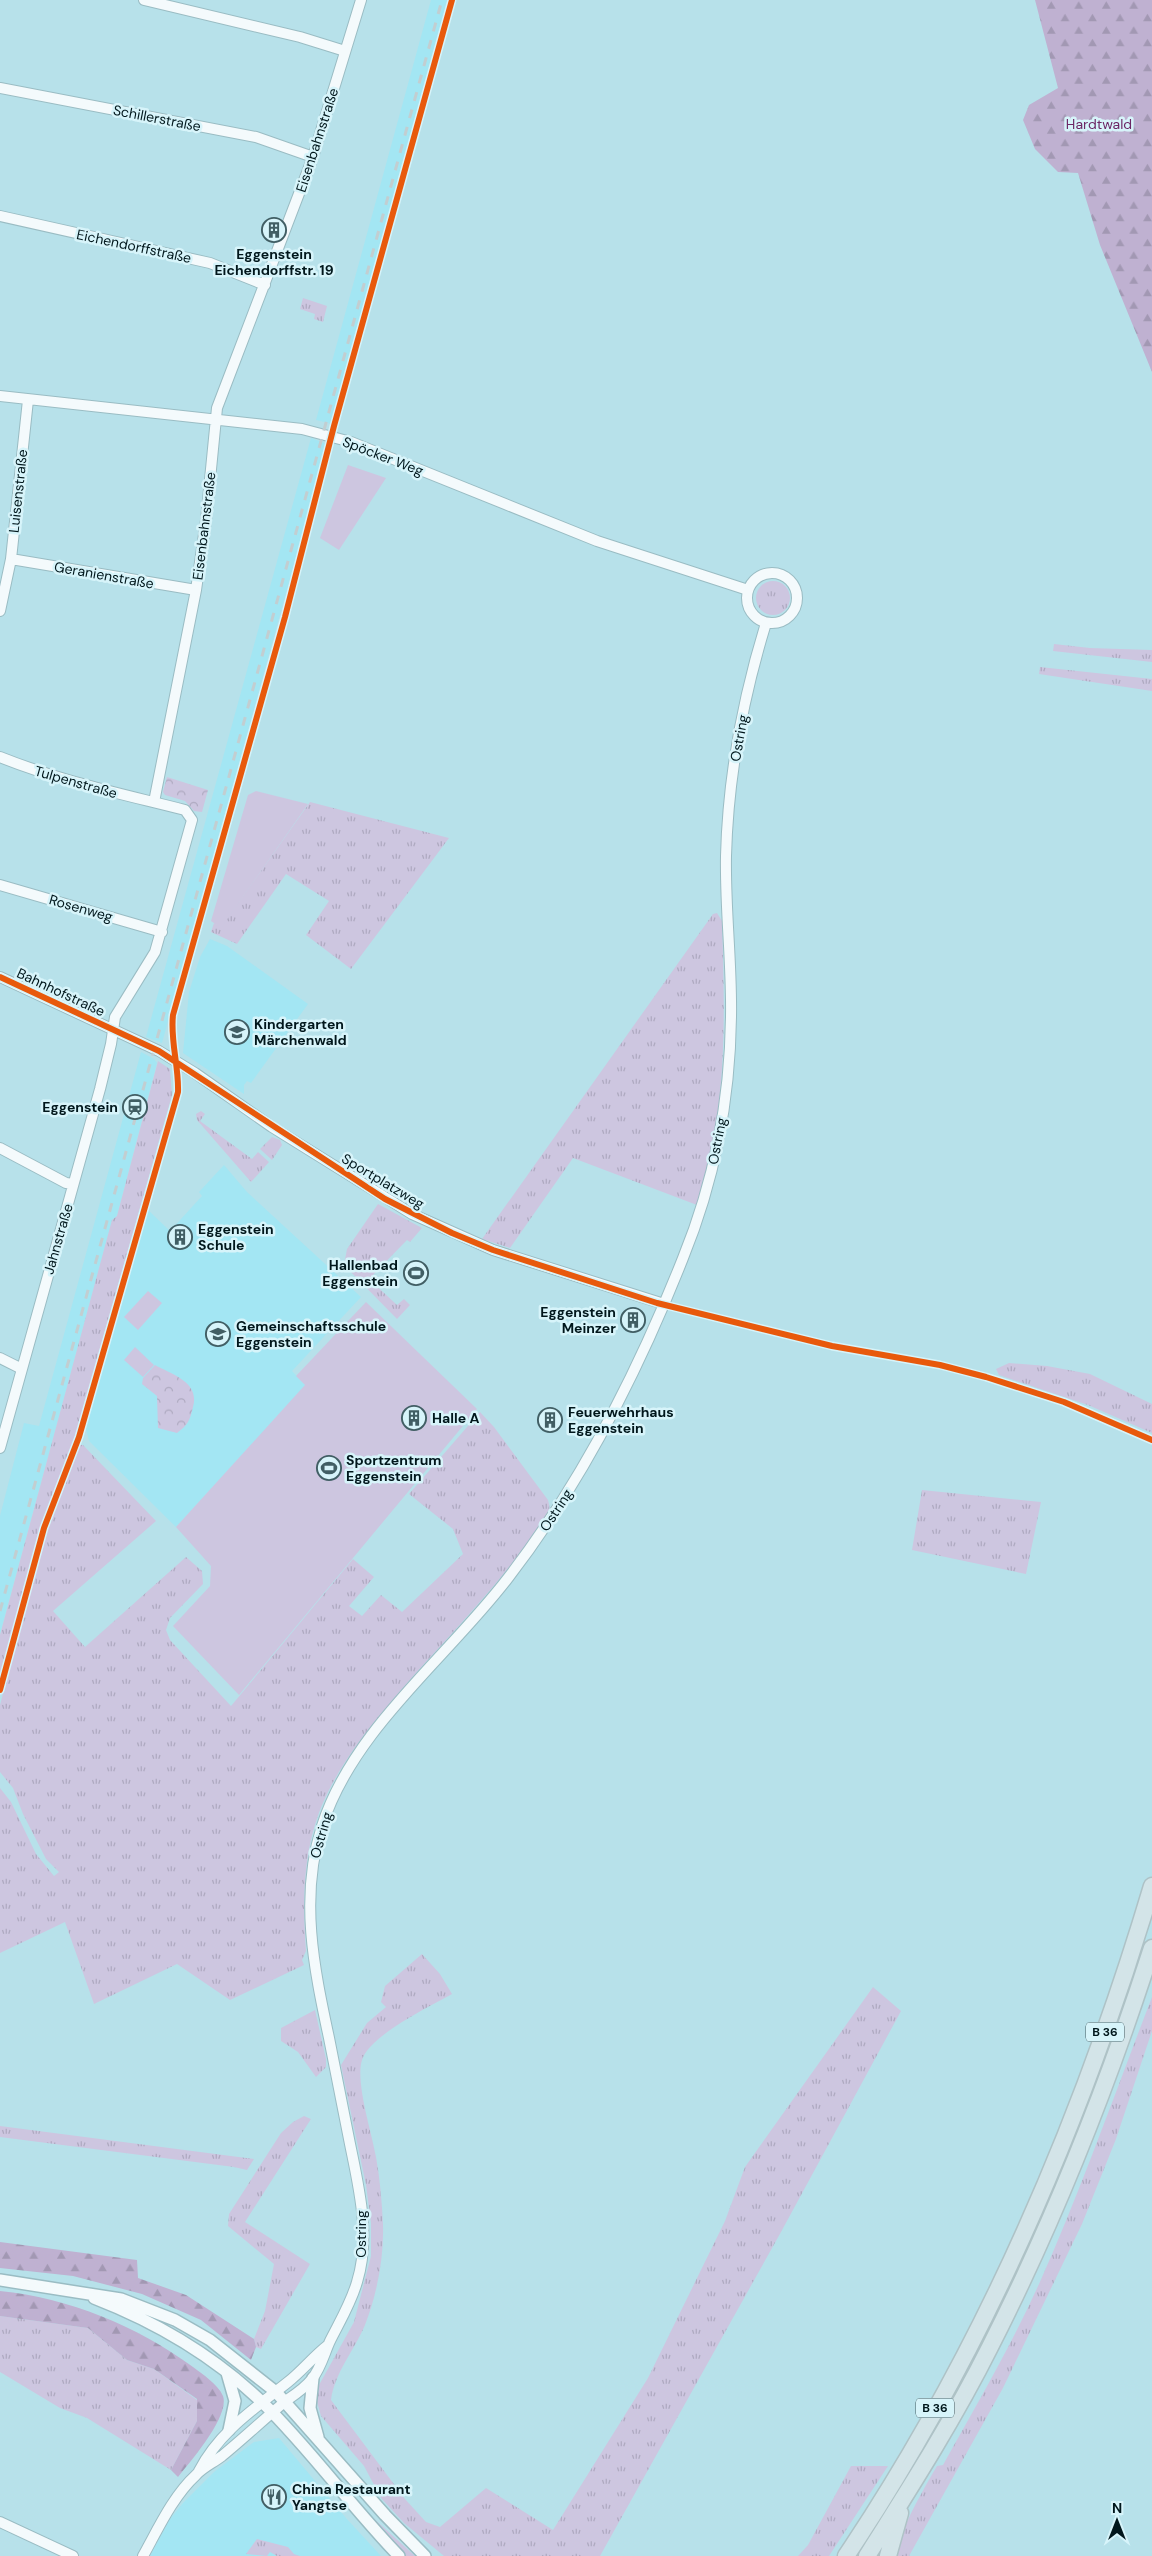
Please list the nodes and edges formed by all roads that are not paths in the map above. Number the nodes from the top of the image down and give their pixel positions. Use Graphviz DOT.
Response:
graph roads {
  1 [pos="144,0"];
  2 [pos="361,0"];
  3 [pos="345,51"];
  4 [pos="0,88"];
  5 [pos="313,157"];
  6 [pos="0,216"];
  7 [pos="265,285"];
  8 [pos="0,396"];
  9 [pos="28,400"];
  10 [pos="216,418"];
  11 [pos="12,559"];
  12 [pos="196,590"];
  13 [pos="748,590"];
  14 [pos="0,611"];
  15 [pos="766,623"];
  16 [pos="0,757"];
  17 [pos="154,802"];
  18 [pos="0,885"];
  19 [pos="162,932"];
  20 [pos="0,977"];
  21 [pos="112,1030"];
  22 [pos="0,1148"];
  23 [pos="73,1184"];
  24 [pos="664,1304"];
  25 [pos="0,1358"];
  26 [pos="22,1369"];
  27 [pos="0,1448"];
  28 [pos="1152,1886"];
  29 [pos="1152,1948"];
  30 [pos="0,2280"];
  31 [pos="78,2292"];
  32 [pos="328,2344"];
  33 [pos="227,2373"];
  34 [pos="313,2378"];
  35 [pos="276,2392"];
  36 [pos="262,2402"];
  37 [pos="285,2402"];
  38 [pos="273,2413"];
  39 [pos="228,2430"];
  40 [pos="318,2439"];
  41 [pos="199,2472"];
  42 [pos="904,2498"];
  43 [pos="0,2522"];
  44 [pos="860,2534"];
  45 [pos="73,2556"];
  46 [pos="143,2556"];
  47 [pos="399,2556"];
  48 [pos="425,2556"];
  49 [pos="837,2556"];
  50 [pos="846,2556"];
  51 [pos="867,2556"];
  52 [pos="888,2556"];
  1 -- 3 [label="street"];
  2 -- 3 [label="street, Eisenbahnstraße"];
  3 -- 5 [label="street, Eisenbahnstraße"];
  4 -- 5 [label="street, Schillerstraße"];
  5 -- 7 [label="street, Eisenbahnstraße"];
  6 -- 7 [label="street, Eichendorffstraße"];
  7 -- 10 [label="street, Eisenbahnstraße"];
  8 -- 9 [label="street, Spöcker Weg"];
  9 -- 10 [label="street, Spöcker Weg"];
  9 -- 11 [label="street, Luisenstraße"];
  10 -- 12 [label="street, Eisenbahnstraße"];
  10 -- 13 [label="street, Spöcker Weg"];
  11 -- 12 [label="street, Geranienstraße"];
  11 -- 14 [label="street, Luisenstraße"];
  12 -- 17 [label="street, Eisenbahnstraße"];
  13 -- 15 [label="street"];
  13 -- 15 [label="street"];
  15 -- 24 [label="street, Ostring"];
  16 -- 17 [label="street, Tulpenstraße"];
  17 -- 19 [label="street"];
  18 -- 19 [label="street, Rosenweg"];
  19 -- 21 [label="street"];
  20 -- 21 [label="street, Bahnhofstraße"];
  21 -- 23 [label="street, Jahnstraße"];
  21 -- 24 [label="street, Sportplatzweg"];
  22 -- 23 [label="street"];
  23 -- 26 [label="street, Jahnstraße"];
  24 -- 32 [label="street, Ostring"];
  25 -- 26 [label="street"];
  26 -- 27 [label="street, Jahnstraße"];
  28 -- 44 [label="highway, B 36"];
  29 -- 42 [label="highway, B 36"];
  30 -- 31 [label="street"];
  31 -- 33 [label="street"];
  31 -- 35 [label="street"];
  32 -- 34 [label="street, Ostring"];
  32 -- 35 [label="street, Ostring"];
  33 -- 36 [label="street"];
  33 -- 39 [label="street"];
  34 -- 37 [label="street, Ostring"];
  34 -- 40 [label="street"];
  35 -- 36 [label="street, Ostring"];
  35 -- 37 [label="street"];
  36 -- 38 [label="street"];
  36 -- 39 [label="street, Ostring"];
  37 -- 38 [label="street, Ostring"];
  37 -- 40 [label="street"];
  38 -- 41 [label="street, Ostring"];
  38 -- 47 [label="street"];
  39 -- 41 [label="street, Ostring"];
  40 -- 48 [label="street"];
  41 -- 46 [label="street"];
  42 -- 51 [label="highway, B 36"];
  42 -- 52 [label="highway"];
  43 -- 45 [label="street"];
  44 -- 49 [label="highway"];
  44 -- 50 [label="highway, B 36"];
}
